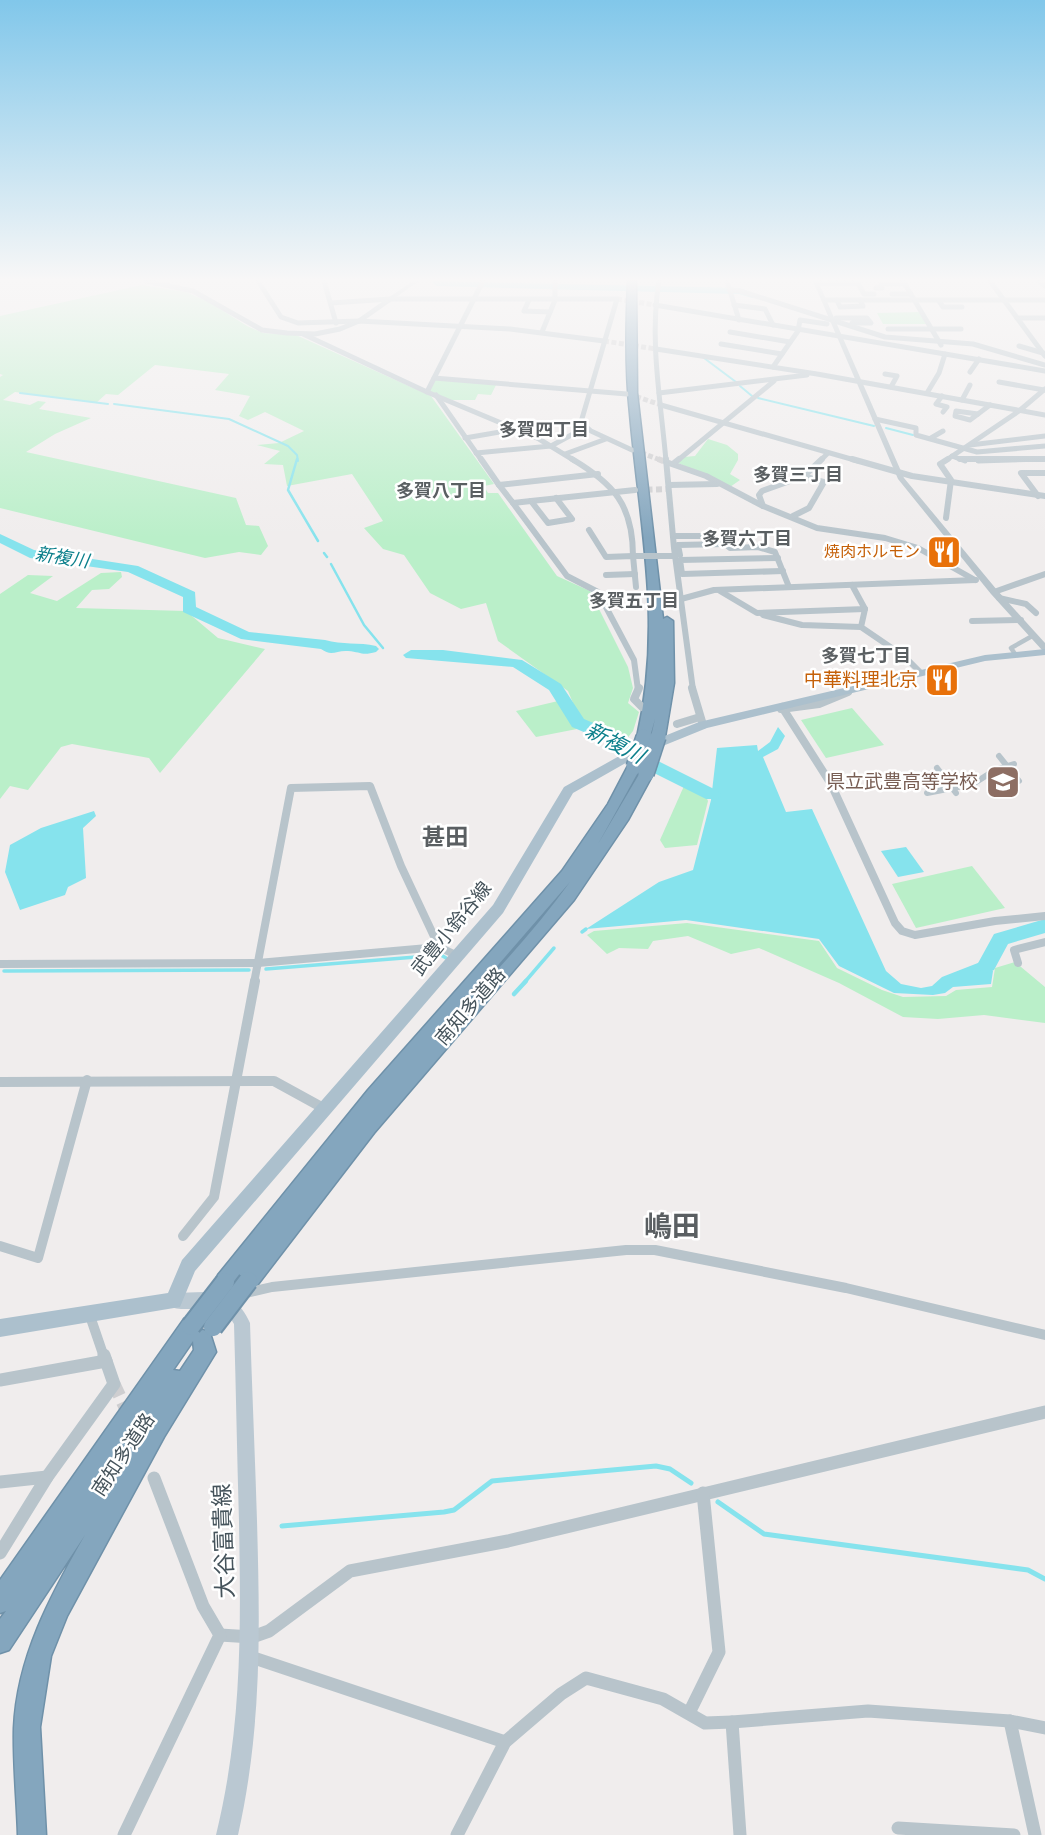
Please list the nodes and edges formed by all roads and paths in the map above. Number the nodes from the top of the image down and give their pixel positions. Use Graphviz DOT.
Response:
graph roads {
  1 [pos="373,367"];
  2 [pos="440,367"];
  3 [pos="597,367"];
  4 [pos="632,367"];
  5 [pos="640,367"];
  6 [pos="657,367"];
  7 [pos="774,367"];
  8 [pos="852,367"];
  9 [pos="941,367"];
  10 [pos="974,367"];
  11 [pos="1021,367"];
  12 [pos="1045,371"];
  13 [pos="970,373"];
  14 [pos="817,374"];
  15 [pos="885,374"];
  16 [pos="434,378"];
  17 [pos="776,380"];
  18 [pos="858,381"];
  19 [pos="1004,382"];
  20 [pos="970,385"];
  21 [pos="891,387"];
  22 [pos="590,389"];
  23 [pos="1045,389"];
  24 [pos="427,392"];
  25 [pos="659,393"];
  26 [pos="927,393"];
  27 [pos="627,394"];
  28 [pos="436,396"];
  29 [pos="942,396"];
  30 [pos="962,400"];
  31 [pos="661,405"];
  32 [pos="990,405"];
  33 [pos="1020,410"];
  34 [pos="943,412"];
  35 [pos="978,414"];
  36 [pos="1045,415"];
  37 [pos="875,419"];
  38 [pos="722,423"];
  39 [pos="586,428"];
  40 [pos="517,429"];
  41 [pos="943,430"];
  42 [pos="1045,436"];
  43 [pos="465,438"];
  44 [pos="931,438"];
  45 [pos="606,439"];
  46 [pos="551,446"];
  47 [pos="1045,446"];
  48 [pos="966,447"];
  49 [pos="632,450"];
  50 [pos="476,453"];
  51 [pos="565,453"];
  52 [pos="828,453"];
  53 [pos="951,456"];
  54 [pos="1045,458"];
  55 [pos="670,463"];
  56 [pos="1045,472"];
  57 [pos="897,473"];
  58 [pos="598,474"];
  59 [pos="804,476"];
  60 [pos="951,483"];
  61 [pos="719,484"];
  62 [pos="499,485"];
  63 [pos="669,485"];
  64 [pos="635,490"];
  65 [pos="614,492"];
  66 [pos="1042,496"];
  67 [pos="556,498"];
  68 [pos="531,501"];
  69 [pos="513,503"];
  70 [pos="763,506"];
  71 [pos="793,516"];
  72 [pos="946,518"];
  73 [pos="589,530"];
  74 [pos="673,536"];
  75 [pos="722,542"];
  76 [pos="633,556"];
  77 [pos="678,558"];
  78 [pos="778,558"];
  79 [pos="783,571"];
  80 [pos="635,574"];
  81 [pos="1045,574"];
  82 [pos="606,575"];
  83 [pos="975,580"];
  84 [pos="986,583"];
  85 [pos="852,585"];
  86 [pos="636,587"];
  87 [pos="789,587"];
  88 [pos="718,590"];
  89 [pos="996,595"];
  90 [pos="681,599"];
  91 [pos="865,609"];
  92 [pos="757,613"];
  93 [pos="1036,613"];
  94 [pos="1021,620"];
  95 [pos="972,621"];
  96 [pos="861,627"];
  97 [pos="1034,635"];
  98 [pos="1045,650"];
  99 [pos="1015,654"];
  100 [pos="921,673"];
  101 [pos="642,707"];
  102 [pos="779,709"];
  103 [pos="701,721"];
  104 [pos="677,724"];
  105 [pos="651,737"];
  106 [pos="999,756"];
  107 [pos="634,764"];
  108 [pos="1014,764"];
  109 [pos="937,768"];
  110 [pos="1019,781"];
  111 [pos="927,793"];
  112 [pos="956,793"];
  113 [pos="1045,916"];
  114 [pos="1045,942"];
  115 [pos="439,947"];
  116 [pos="458,956"];
  117 [pos="1018,962"];
  118 [pos="258,963"];
  119 [pos="0,964"];
  120 [pos="87,1080"];
  121 [pos="235,1080"];
  122 [pos="0,1082"];
  123 [pos="325,1109"];
  124 [pos="183,1236"];
  125 [pos="0,1246"];
  126 [pos="222,1291"];
  127 [pos="174,1301"];
  128 [pos="89,1313"];
  129 [pos="0,1328"];
  130 [pos="203,1331"];
  131 [pos="1039,1334"];
  132 [pos="1045,1345"];
  133 [pos="106,1361"];
  134 [pos="0,1380"];
  135 [pos="146,1388"];
  136 [pos="1045,1412"];
  137 [pos="47,1477"];
  138 [pos="154,1478"];
  139 [pos="0,1482"];
  140 [pos="703,1493"];
  141 [pos="0,1553"];
  142 [pos="0,1581"];
  143 [pos="0,1601"];
  144 [pos="220,1635"];
  145 [pos="252,1637"];
  146 [pos="0,1641"];
  147 [pos="251,1657"];
  148 [pos="690,1711"];
  149 [pos="1010,1721"];
  150 [pos="732,1722"];
  151 [pos="1045,1728"];
  152 [pos="505,1742"];
  153 [pos="898,1828"];
  154 [pos="32,1835"];
  155 [pos="124,1835"];
  156 [pos="227,1835"];
  157 [pos="457,1835"];
  158 [pos="740,1835"];
  159 [pos="1014,1835"];
  160 [pos="1035,1835"];
  1 -- 24 [label="street"];
  2 -- 16 [label="street"];
  3 -- 22 [label="street"];
  4 -- 105 [label="highway, 南知多道路"];
  5 -- 105 [label="highway, 南知多道路"];
  6 -- 25 [label="street"];
  7 -- 14 [label="street"];
  8 -- 18 [label="street"];
  9 -- 26 [label="street"];
  10 -- 13 [label="street"];
  11 -- 12 [label="street"];
  14 -- 17 [label="street"];
  14 -- 18 [label="street"];
  15 -- 21 [label="street"];
  16 -- 22 [label="street"];
  16 -- 24 [label="street"];
  17 -- 25 [label="street"];
  17 -- 38 [label="street"];
  18 -- 21 [label="street"];
  18 -- 37 [label="street"];
  19 -- 23 [label="street"];
  20 -- 30 [label="street"];
  21 -- 26 [label="street"];
  22 -- 27 [label="street"];
  22 -- 39 [label="street"];
  23 -- 33 [label="street"];
  24 -- 28 [label="street"];
  25 -- 31 [label="street"];
  26 -- 29 [label="street"];
  28 -- 40 [label="street"];
  28 -- 43 [label="street"];
  29 -- 30 [label="street"];
  29 -- 34 [label="street"];
  30 -- 32 [label="street"];
  31 -- 38 [label="street"];
  31 -- 55 [label="street"];
  32 -- 33 [label="street"];
  32 -- 35 [label="street"];
  33 -- 36 [label="street"];
  33 -- 48 [label="street"];
  37 -- 44 [label="street"];
  37 -- 57 [label="street"];
  38 -- 52 [label="street"];
  38 -- 55 [label="street"];
  39 -- 45 [label="street"];
  39 -- 46 [label="street"];
  40 -- 43 [label="street"];
  40 -- 46 [label="street"];
  41 -- 44 [label="street"];
  42 -- 48 [label="street"];
  43 -- 50 [label="street"];
  44 -- 48 [label="street"];
  45 -- 49 [label="street"];
  45 -- 51 [label="street"];
  46 -- 50 [label="street"];
  46 -- 51 [label="street"];
  47 -- 48 [label="street"];
  48 -- 53 [label="street"];
  50 -- 62 [label="street"];
  51 -- 58 [label="street"];
  52 -- 57 [label="street"];
  52 -- 59 [label="street"];
  53 -- 54 [label="street"];
  53 -- 60 [label="street"];
  55 -- 61 [label="street"];
  55 -- 63 [label="street"];
  56 -- 66 [label="street"];
  57 -- 60 [label="street"];
  57 -- 84 [label="street"];
  58 -- 62 [label="street"];
  58 -- 65 [label="street"];
  59 -- 70 [label="street"];
  59 -- 71 [label="street"];
  60 -- 66 [label="street"];
  60 -- 72 [label="street"];
  61 -- 63 [label="street"];
  61 -- 70 [label="street"];
  62 -- 69 [label="street"];
  63 -- 74 [label="street"];
  64 -- 65 [label="street"];
  65 -- 67 [label="street"];
  65 -- 76 [label="street"];
  67 -- 68 [label="street"];
  67 -- 68 [label="street"];
  68 -- 69 [label="street"];
  69 -- 101 [label="street"];
  70 -- 71 [label="street"];
  71 -- 83 [label="street"];
  73 -- 76 [label="street"];
  74 -- 75 [label="street"];
  74 -- 77 [label="street"];
  75 -- 77 [label="street"];
  75 -- 78 [label="street"];
  76 -- 77 [label="street, bridge"];
  76 -- 80 [label="street"];
  77 -- 78 [label="street"];
  77 -- 79 [label="street"];
  77 -- 90 [label="street"];
  78 -- 79 [label="street"];
  79 -- 87 [label="street"];
  80 -- 82 [label="street"];
  80 -- 86 [label="street"];
  81 -- 89 [label="street"];
  83 -- 84 [label="street"];
  83 -- 85 [label="street"];
  84 -- 89 [label="street"];
  85 -- 87 [label="street"];
  85 -- 91 [label="street"];
  87 -- 88 [label="street"];
  88 -- 90 [label="street"];
  88 -- 92 [label="street"];
  89 -- 93 [label="street"];
  89 -- 94 [label="street"];
  90 -- 103 [label="street"];
  91 -- 92 [label="street"];
  91 -- 96 [label="street"];
  92 -- 96 [label="street"];
  94 -- 95 [label="street"];
  94 -- 97 [label="street"];
  96 -- 100 [label="street"];
  97 -- 98 [label="street"];
  97 -- 99 [label="street"];
  98 -- 99 [label="main road, 武豊小鈴谷線"];
  99 -- 100 [label="main road, 武豊小鈴谷線"];
  100 -- 102 [label="main road, 武豊小鈴谷線"];
  102 -- 103 [label="main road, 武豊小鈴谷線"];
  102 -- 113 [label="street"];
  103 -- 104 [label="street"];
  103 -- 107 [label="main road, 武豊小鈴谷線"];
  105 -- 107 [label="highway, 南知多道路, bridge"];
  106 -- 110 [label="street, bridge"];
  107 -- 116 [label="main road, 武豊小鈴谷線"];
  107 -- 126 [label="highway, 南知多道路"];
  107 -- 130 [label="highway, 南知多道路, bridge"];
  108 -- 111 [label="street"];
  109 -- 112 [label="street, bridge"];
  114 -- 117 [label="street"];
  115 -- 116 [label="street"];
  115 -- 118 [label="street"];
  115 -- 118 [label="street"];
  116 -- 123 [label="main road, 武豊小鈴谷線"];
  118 -- 119 [label="street"];
  118 -- 121 [label="street"];
  120 -- 121 [label="street"];
  120 -- 122 [label="street"];
  120 -- 125 [label="street"];
  121 -- 123 [label="street"];
  121 -- 124 [label="street"];
  123 -- 127 [label="main road, 武豊小鈴谷線"];
  126 -- 127 [label="main road"];
  126 -- 130 [label="highway, 南知多道路, bridge"];
  126 -- 131 [label="street"];
  126 -- 145 [label="main road, 大谷富貴線"];
  127 -- 128 [label="main road"];
  128 -- 129 [label="main road"];
  128 -- 133 [label="street"];
  130 -- 135 [label="highway, 南知多道路"];
  130 -- 146 [label="highway, 南知多道路"];
  130 -- 154 [label="highway"];
  131 -- 132 [label="street"];
  133 -- 134 [label="street"];
  133 -- 137 [label="street"];
  135 -- 142 [label="highway"];
  135 -- 143 [label="highway, 南知多道路"];
  136 -- 140 [label="street"];
  137 -- 139 [label="street"];
  137 -- 141 [label="street"];
  138 -- 144 [label="street"];
  140 -- 145 [label="street"];
  140 -- 148 [label="street"];
  144 -- 145 [label="street"];
  144 -- 155 [label="street"];
  145 -- 147 [label="main road, 大谷富貴線"];
  147 -- 152 [label="street"];
  147 -- 156 [label="main road, 大谷富貴線"];
  148 -- 150 [label="street"];
  148 -- 152 [label="street"];
  149 -- 150 [label="street"];
  149 -- 151 [label="street"];
  149 -- 160 [label="street"];
  150 -- 158 [label="street"];
  152 -- 157 [label="street"];
  153 -- 159 [label="street"];
}
